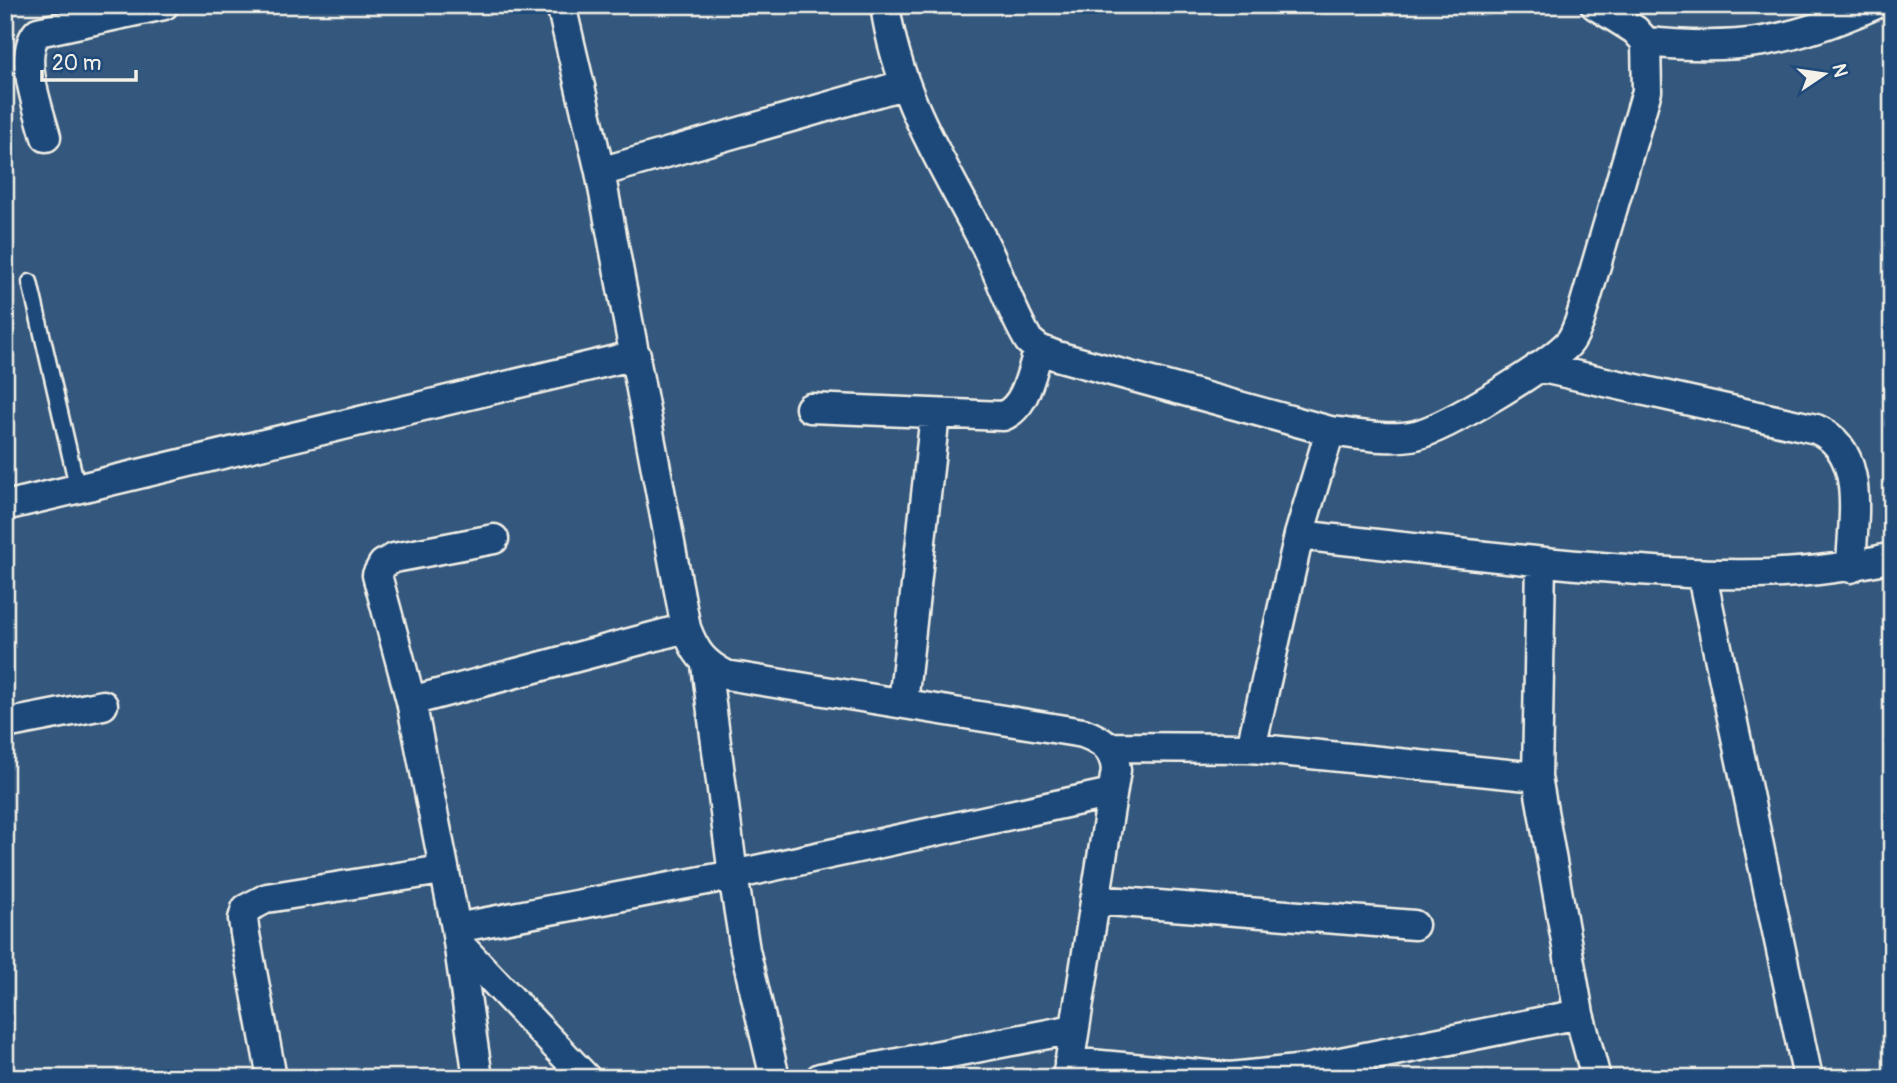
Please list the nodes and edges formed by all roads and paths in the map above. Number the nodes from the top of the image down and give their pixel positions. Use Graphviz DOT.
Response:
graph roads {
  1 [pos="164,5"];
  2 [pos="561,5"];
  3 [pos="885,5"];
  4 [pos="1595,5"];
  5 [pos="1874,5"];
  6 [pos="1646,42"];
  7 [pos="903,85"];
  8 [pos="46,137"];
  9 [pos="600,172"];
  10 [pos="30,282"];
  11 [pos="1039,349"];
  12 [pos="636,355"];
  13 [pos="1538,367"];
  14 [pos="810,408"];
  15 [pos="935,414"];
  16 [pos="1330,431"];
  17 [pos="78,490"];
  18 [pos="5,506"];
  19 [pos="1299,535"];
  20 [pos="495,539"];
  21 [pos="1892,558"];
  22 [pos="1541,562"];
  23 [pos="1851,568"];
  24 [pos="1702,576"];
  25 [pos="686,628"];
  26 [pos="706,665"];
  27 [pos="411,701"];
  28 [pos="903,704"];
  29 [pos="103,705"];
  30 [pos="5,724"];
  31 [pos="1109,747"];
  32 [pos="1251,748"];
  33 [pos="1537,777"];
  34 [pos="1112,793"];
  35 [pos="442,870"];
  36 [pos="733,875"];
  37 [pos="1095,900"];
  38 [pos="1414,925"];
  39 [pos="457,936"];
  40 [pos="1579,1014"];
  41 [pos="1074,1029"];
  42 [pos="1068,1070"];
  43 [pos="883,1072"];
  44 [pos="272,1078"];
  45 [pos="478,1078"];
  46 [pos="586,1078"];
  47 [pos="775,1078"];
  48 [pos="820,1078"];
  49 [pos="1597,1078"];
  50 [pos="1808,1078"];
  1 -- 8 [label="street"];
  2 -- 9 [label="street"];
  3 -- 7 [label="street"];
  4 -- 6 [label="street"];
  5 -- 6 [label="street"];
  6 -- 13 [label="street"];
  7 -- 9 [label="street"];
  7 -- 11 [label="street"];
  9 -- 12 [label="street"];
  10 -- 17 [label="lane"];
  11 -- 15 [label="street"];
  11 -- 16 [label="street"];
  12 -- 17 [label="street"];
  12 -- 25 [label="street"];
  13 -- 16 [label="street"];
  13 -- 23 [label="street"];
  14 -- 15 [label="street"];
  15 -- 28 [label="street"];
  16 -- 19 [label="street"];
  17 -- 18 [label="street"];
  19 -- 22 [label="street"];
  19 -- 32 [label="street"];
  20 -- 27 [label="street"];
  21 -- 23 [label="street"];
  22 -- 24 [label="street"];
  22 -- 33 [label="street"];
  23 -- 24 [label="street"];
  24 -- 50 [label="street"];
  25 -- 26 [label="street"];
  25 -- 27 [label="street"];
  26 -- 28 [label="street"];
  26 -- 36 [label="street"];
  27 -- 35 [label="street"];
  28 -- 31 [label="street"];
  29 -- 30 [label="street"];
  31 -- 32 [label="street"];
  31 -- 34 [label="street"];
  32 -- 33 [label="street"];
  33 -- 40 [label="street"];
  34 -- 36 [label="street"];
  34 -- 37 [label="street"];
  35 -- 39 [label="street"];
  35 -- 44 [label="street"];
  36 -- 39 [label="street"];
  36 -- 47 [label="street"];
  37 -- 38 [label="street"];
  37 -- 41 [label="street"];
  39 -- 45 [label="street"];
  39 -- 46 [label="street"];
  40 -- 42 [label="street"];
  40 -- 49 [label="street"];
  41 -- 42 [label="street"];
  41 -- 43 [label="street"];
  43 -- 48 [label="street"];
}
